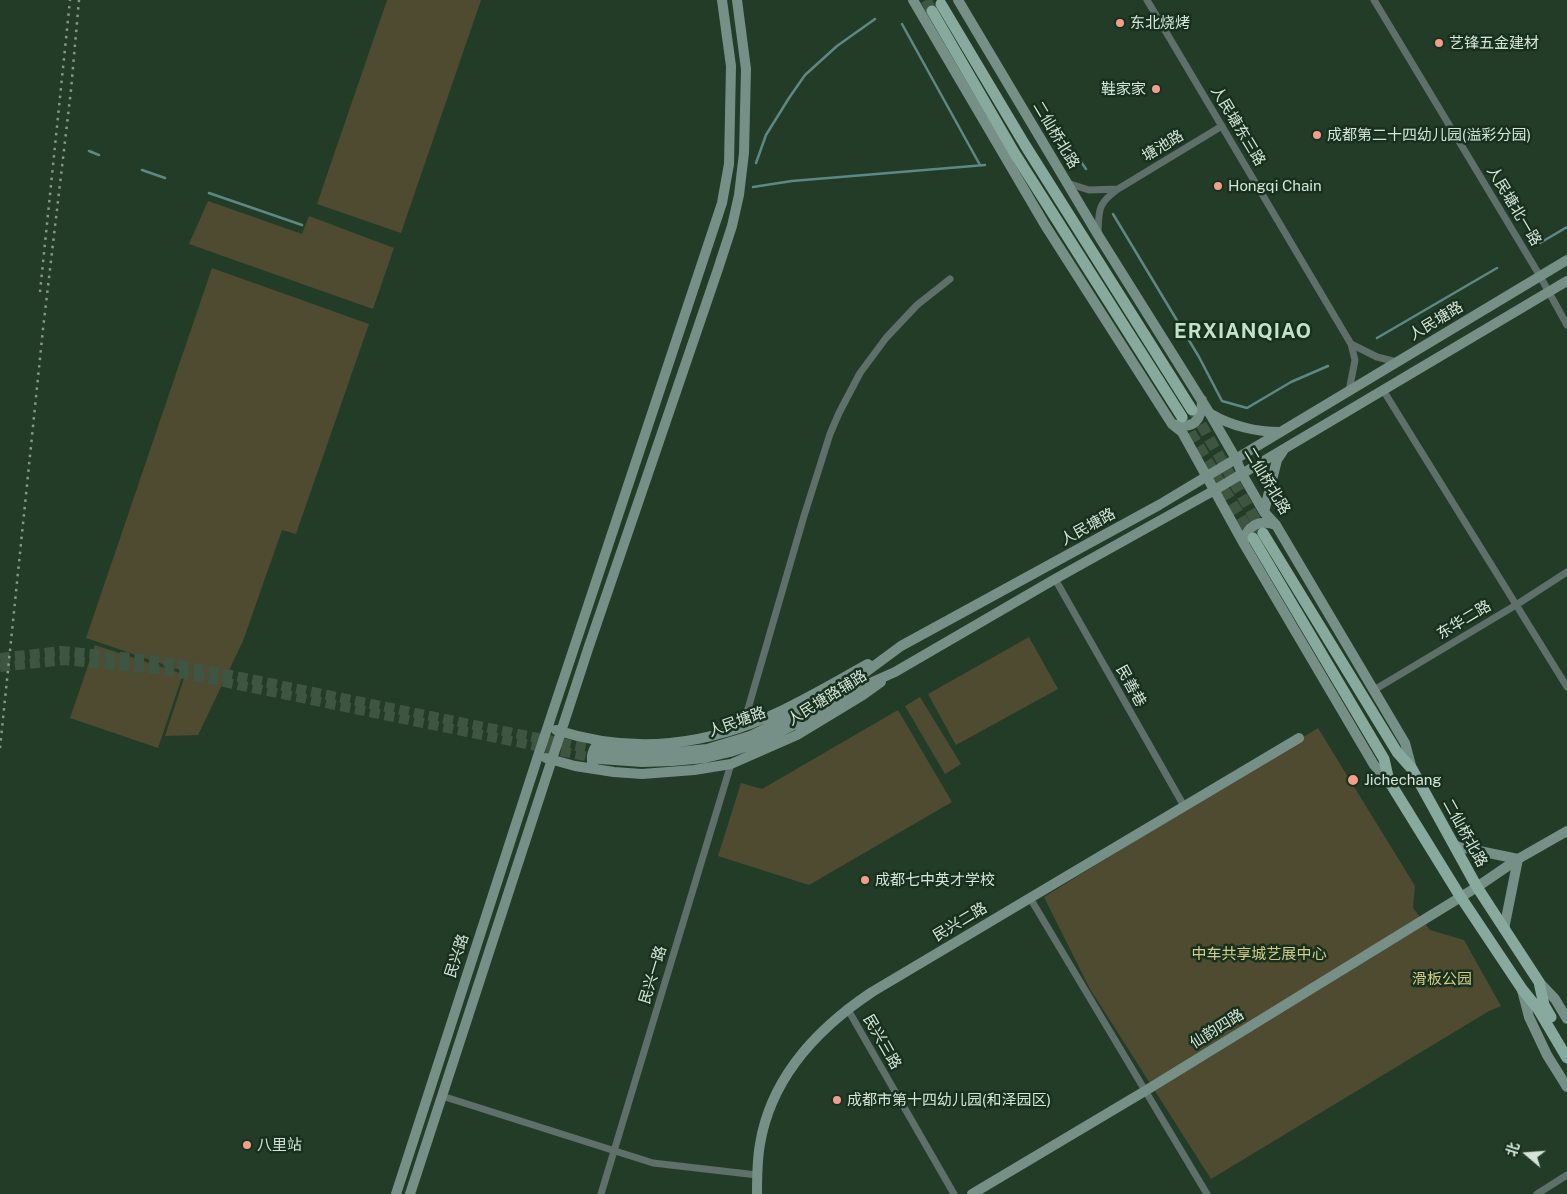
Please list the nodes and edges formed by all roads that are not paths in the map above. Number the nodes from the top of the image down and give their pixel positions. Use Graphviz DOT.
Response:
graph roads {
  1 [pos="722,0"];
  2 [pos="737,0"];
  3 [pos="913,0"];
  4 [pos="958,0"];
  5 [pos="1147,0"];
  6 [pos="1374,0"];
  7 [pos="1222,126"];
  8 [pos="1067,183"];
  9 [pos="1118,189"];
  10 [pos="1098,235"];
  11 [pos="1567,260"];
  12 [pos="1540,276"];
  13 [pos="950,279"];
  14 [pos="1567,281"];
  15 [pos="1548,292"];
  16 [pos="1567,325"];
  17 [pos="1351,344"];
  18 [pos="1397,362"];
  19 [pos="1383,390"];
  20 [pos="1350,391"];
  21 [pos="1202,400"];
  22 [pos="1192,410"];
  23 [pos="1210,414"];
  24 [pos="1177,420"];
  25 [pos="1281,432"];
  26 [pos="1286,447"];
  27 [pos="1236,459"];
  28 [pos="1242,474"];
  29 [pos="1206,476"];
  30 [pos="1213,491"];
  31 [pos="1264,512"];
  32 [pos="1276,525"];
  33 [pos="1253,539"];
  34 [pos="1567,572"];
  35 [pos="1055,579"];
  36 [pos="1516,605"];
  37 [pos="900,646"];
  38 [pos="895,672"];
  39 [pos="1567,687"];
  40 [pos="1374,690"];
  41 [pos="743,726"];
  42 [pos="548,728"];
  43 [pos="561,732"];
  44 [pos="1299,738"];
  45 [pos="599,755"];
  46 [pos="538,756"];
  47 [pos="552,760"];
  48 [pos="732,764"];
  49 [pos="1412,769"];
  50 [pos="1184,806"];
  51 [pos="1567,831"];
  52 [pos="1455,846"];
  53 [pos="1518,859"];
  54 [pos="1477,886"];
  55 [pos="1460,896"];
  56 [pos="1030,898"];
  57 [pos="1504,929"];
  58 [pos="1539,982"];
  59 [pos="1522,989"];
  60 [pos="847,1008"];
  61 [pos="1567,1019"];
  62 [pos="1567,1043"];
  63 [pos="1567,1058"];
  64 [pos="1567,1087"];
  65 [pos="1145,1091"];
  66 [pos="428,1092"];
  67 [pos="442,1096"];
  68 [pos="614,1151"];
  69 [pos="757,1175"];
  70 [pos="1567,1175"];
  71 [pos="396,1194"];
  72 [pos="410,1194"];
  73 [pos="601,1194"];
  74 [pos="757,1194"];
  75 [pos="954,1194"];
  76 [pos="972,1194"];
  77 [pos="1207,1194"];
  78 [pos="1537,1194"];
  1 -- 42 [label="street, 民兴路"];
  2 -- 43 [label="street, 民兴路"];
  3 -- 24 [label="street"];
  4 -- 8 [label="street, 二仙桥北路"];
  5 -- 7 [label="street, 人民塘东三路"];
  6 -- 12 [label="street, 人民塘北一路"];
  7 -- 9 [label="street, 塘池路"];
  7 -- 17 [label="street, 人民塘东三路"];
  8 -- 9 [label="street"];
  8 -- 10 [label="street, 二仙桥北路"];
  9 -- 10 [label="street"];
  10 -- 21 [label="street, 二仙桥北路"];
  11 -- 12 [label="street, 人民塘路"];
  12 -- 15 [label="street, 人民塘北一路"];
  12 -- 18 [label="street, 人民塘路"];
  13 -- 41 [label="street"];
  14 -- 15 [label="street, 人民塘路"];
  15 -- 16 [label="street, 人民塘北一路"];
  15 -- 19 [label="street, 人民塘路"];
  17 -- 18 [label="street"];
  17 -- 20 [label="street, 人民塘东三路"];
  18 -- 20 [label="street, 人民塘路"];
  19 -- 26 [label="street, 人民塘路"];
  19 -- 36 [label="street"];
  20 -- 25 [label="street, 人民塘路"];
  21 -- 23 [label="street, 二仙桥北路"];
  21 -- 24 [label="street"];
  22 -- 24 [label="main road"];
  23 -- 25 [label="street"];
  23 -- 27 [label="street, 二仙桥北路"];
  24 -- 29 [label="street"];
  25 -- 27 [label="street, 人民塘路"];
  26 -- 28 [label="street, 人民塘路"];
  26 -- 31 [label="street"];
  27 -- 28 [label="street, 二仙桥北路"];
  27 -- 29 [label="street, 人民塘路"];
  28 -- 30 [label="street, 人民塘路"];
  28 -- 31 [label="street, 二仙桥北路"];
  29 -- 30 [label="street"];
  29 -- 37 [label="street, 人民塘路"];
  30 -- 33 [label="street"];
  30 -- 35 [label="street, 人民塘路"];
  31 -- 32 [label="street, 二仙桥北路"];
  32 -- 33 [label="street"];
  32 -- 40 [label="street, 二仙桥北路"];
  33 -- 49 [label="main road"];
  33 -- 55 [label="main road"];
  34 -- 36 [label="street, 东华二路"];
  35 -- 38 [label="street, 人民塘路"];
  35 -- 50 [label="street, 民善巷"];
  36 -- 39 [label="street"];
  36 -- 40 [label="street, 东华二路"];
  37 -- 41 [label="street, 人民塘路辅路"];
  37 -- 45 [label="street, 人民塘路"];
  38 -- 45 [label="street, 人民塘路"];
  38 -- 48 [label="street, 人民塘路辅路"];
  40 -- 49 [label="street, 二仙桥北路"];
  41 -- 45 [label="street, 人民塘路辅路"];
  42 -- 43 [label="street, 人民塘路辅路"];
  42 -- 46 [label="street, 民兴路"];
  43 -- 45 [label="street, 人民塘路辅路"];
  43 -- 47 [label="street, 民兴路"];
  44 -- 50 [label="street, 民兴二路"];
  45 -- 47 [label="street, 人民塘路辅路"];
  45 -- 48 [label="street, 人民塘路辅路"];
  46 -- 47 [label="street, 人民塘路辅路"];
  46 -- 66 [label="street, 民兴路"];
  47 -- 67 [label="street, 民兴路"];
  48 -- 68 [label="street, 民兴一路"];
  49 -- 52 [label="main road, 二仙桥北路"];
  50 -- 56 [label="street, 民兴二路"];
  51 -- 53 [label="street, 仙韵四路"];
  52 -- 53 [label="street"];
  52 -- 54 [label="main road, 二仙桥北路"];
  53 -- 54 [label="street, 仙韵四路"];
  53 -- 57 [label="street"];
  54 -- 55 [label="street, 仙韵四路"];
  54 -- 57 [label="main road, 二仙桥北路"];
  55 -- 59 [label="main road"];
  55 -- 65 [label="street, 仙韵四路"];
  56 -- 60 [label="street, 民兴二路"];
  56 -- 65 [label="street"];
  57 -- 58 [label="main road, 二仙桥北路"];
  58 -- 61 [label="street, 二仙桥北路"];
  58 -- 62 [label="main road, 二仙桥北路"];
  59 -- 63 [label="main road"];
  59 -- 64 [label="street"];
  60 -- 69 [label="street, 民兴二路"];
  60 -- 75 [label="street, 民兴三路"];
  65 -- 76 [label="street, 仙韵四路"];
  65 -- 77 [label="street"];
  66 -- 67 [label="street"];
  66 -- 71 [label="street, 民兴路"];
  67 -- 68 [label="street"];
  67 -- 72 [label="street, 民兴路"];
  68 -- 69 [label="street"];
  68 -- 73 [label="street, 民兴一路"];
  69 -- 74 [label="street, 民兴二路"];
  70 -- 78 [label="street"];
}
